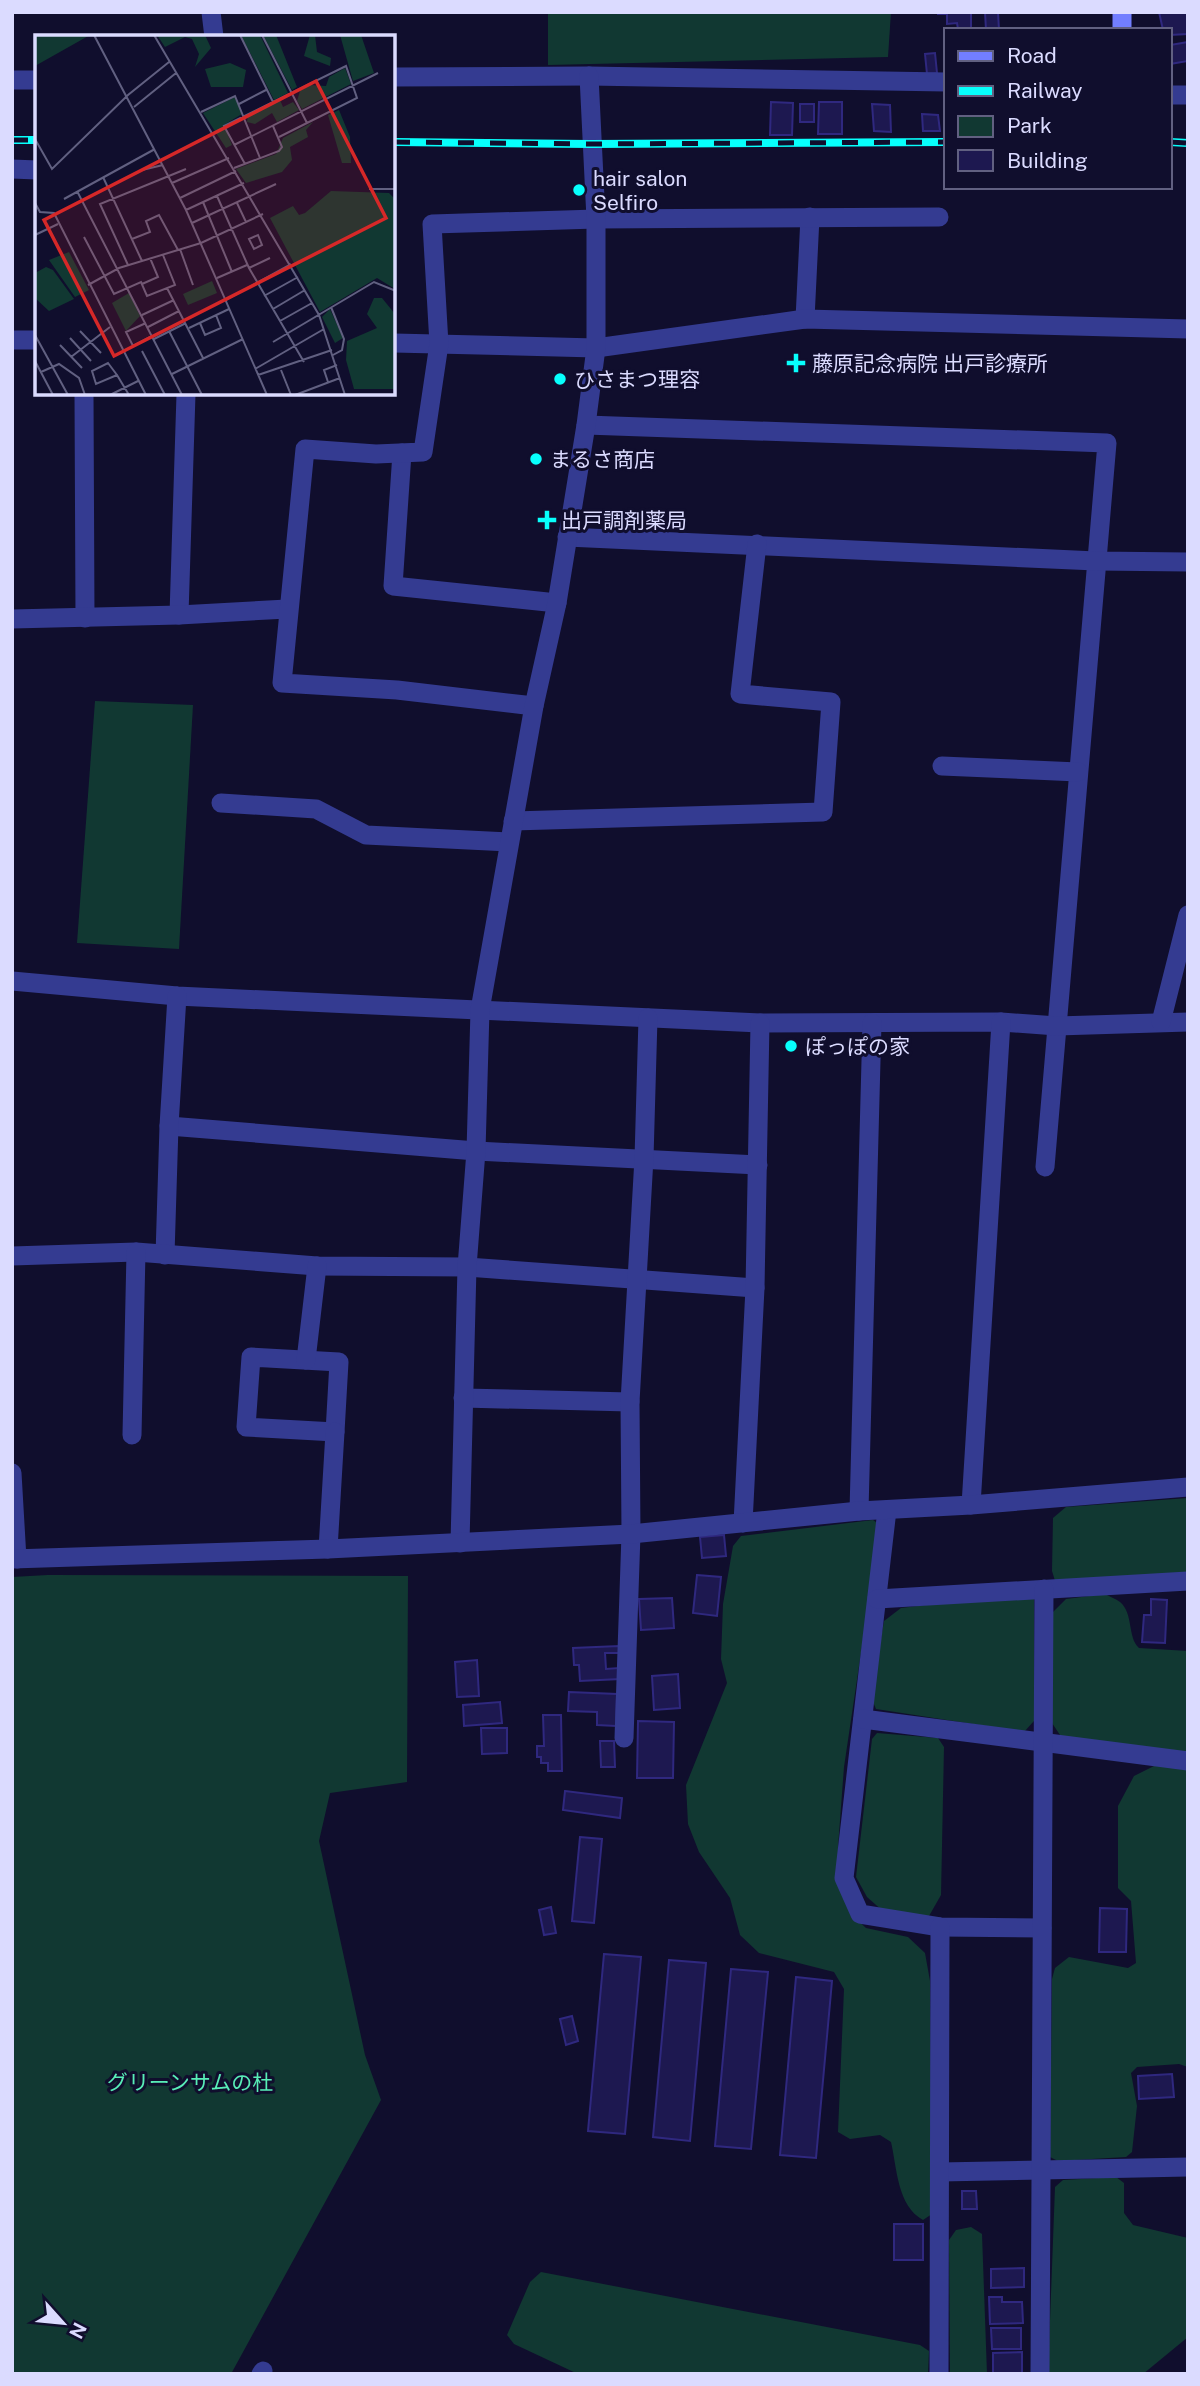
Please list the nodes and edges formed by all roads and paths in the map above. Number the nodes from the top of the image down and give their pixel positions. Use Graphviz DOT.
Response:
graph roads {
  1 [pos="211,12"];
  2 [pos="214,35"];
  3 [pos="589,76"];
  4 [pos="396,77"];
  5 [pos="12,80"];
  6 [pos="35,80"];
  7 [pos="944,82"];
  8 [pos="12,169"];
  9 [pos="35,170"];
  10 [pos="939,216"];
  11 [pos="810,217"];
  12 [pos="596,219"];
  13 [pos="805,319"];
  14 [pos="1188,329"];
  15 [pos="12,340"];
  16 [pos="35,340"];
  17 [pos="396,343"];
  18 [pos="439,344"];
  19 [pos="596,348"];
  20 [pos="84,396"];
  21 [pos="186,396"];
  22 [pos="586,425"];
  23 [pos="402,453"];
  24 [pos="567,537"];
  25 [pos="757,544"];
  26 [pos="1096,561"];
  27 [pos="1188,562"];
  28 [pos="557,604"];
  29 [pos="287,609"];
  30 [pos="179,615"];
  31 [pos="85,618"];
  32 [pos="12,619"];
  33 [pos="534,706"];
  34 [pos="942,766"];
  35 [pos="1079,772"];
  36 [pos="220,803"];
  37 [pos="513,821"];
  38 [pos="509,842"];
  39 [pos="1188,915"];
  40 [pos="12,981"];
  41 [pos="177,996"];
  42 [pos="480,1010"];
  43 [pos="648,1017"];
  44 [pos="1001,1022"];
  45 [pos="1161,1022"];
  46 [pos="1188,1022"];
  47 [pos="760,1023"];
  48 [pos="872,1023"];
  49 [pos="1057,1026"];
  50 [pos="169,1126"];
  51 [pos="476,1151"];
  52 [pos="644,1158"];
  53 [pos="758,1165"];
  54 [pos="1045,1167"];
  55 [pos="136,1252"];
  56 [pos="165,1255"];
  57 [pos="12,1256"];
  58 [pos="317,1266"];
  59 [pos="467,1267"];
  60 [pos="637,1280"];
  61 [pos="755,1288"];
  62 [pos="306,1360"];
  63 [pos="463,1398"];
  64 [pos="630,1402"];
  65 [pos="335,1432"];
  66 [pos="132,1435"];
  67 [pos="12,1473"];
  68 [pos="1188,1487"];
  69 [pos="971,1505"];
  70 [pos="887,1510"];
  71 [pos="859,1511"];
  72 [pos="743,1523"];
  73 [pos="631,1534"];
  74 [pos="460,1543"];
  75 [pos="328,1549"];
  76 [pos="15,1559"];
  77 [pos="1188,1581"];
  78 [pos="1044,1589"];
  79 [pos="877,1599"];
  80 [pos="863,1719"];
  81 [pos="624,1738"];
  82 [pos="1043,1742"];
  83 [pos="1188,1761"];
  84 [pos="940,1927"];
  85 [pos="1042,1928"];
  86 [pos="1188,2167"];
  87 [pos="1041,2169"];
  88 [pos="940,2172"];
  89 [pos="939,2374"];
  90 [pos="1040,2374"];
  1 -- 2 [label="street"];
  3 -- 4 [label="street"];
  3 -- 7 [label="street"];
  3 -- 12 [label="street"];
  5 -- 6 [label="street"];
  8 -- 9 [label="street"];
  10 -- 11 [label="street"];
  11 -- 12 [label="street"];
  11 -- 13 [label="street"];
  12 -- 18 [label="street"];
  12 -- 19 [label="street"];
  13 -- 14 [label="street"];
  13 -- 19 [label="street"];
  15 -- 16 [label="street"];
  17 -- 18 [label="street"];
  18 -- 19 [label="street"];
  18 -- 23 [label="street"];
  19 -- 22 [label="street"];
  20 -- 31 [label="street"];
  21 -- 30 [label="street"];
  22 -- 24 [label="street"];
  22 -- 26 [label="street"];
  23 -- 28 [label="street"];
  23 -- 29 [label="street"];
  24 -- 25 [label="street"];
  24 -- 28 [label="street"];
  25 -- 26 [label="street"];
  25 -- 37 [label="street"];
  26 -- 27 [label="street"];
  26 -- 35 [label="street"];
  28 -- 33 [label="street"];
  29 -- 30 [label="street"];
  29 -- 33 [label="street"];
  30 -- 31 [label="street"];
  31 -- 32 [label="street"];
  33 -- 37 [label="street"];
  34 -- 35 [label="street"];
  35 -- 49 [label="street"];
  36 -- 38 [label="street"];
  37 -- 38 [label="street"];
  38 -- 42 [label="street"];
  39 -- 45 [label="street"];
  40 -- 41 [label="street"];
  41 -- 42 [label="street"];
  41 -- 50 [label="street"];
  42 -- 43 [label="street"];
  42 -- 51 [label="street"];
  43 -- 47 [label="street"];
  43 -- 52 [label="street"];
  44 -- 48 [label="street"];
  44 -- 49 [label="street"];
  44 -- 69 [label="street"];
  45 -- 46 [label="street"];
  45 -- 49 [label="street"];
  47 -- 48 [label="street"];
  47 -- 53 [label="street"];
  48 -- 71 [label="street"];
  49 -- 54 [label="street"];
  50 -- 51 [label="street"];
  50 -- 56 [label="street"];
  51 -- 52 [label="street"];
  51 -- 59 [label="street"];
  52 -- 53 [label="street"];
  52 -- 60 [label="street"];
  53 -- 61 [label="street"];
  55 -- 56 [label="street"];
  55 -- 57 [label="street"];
  55 -- 66 [label="street"];
  56 -- 58 [label="street"];
  58 -- 59 [label="street"];
  58 -- 62 [label="street"];
  59 -- 60 [label="street"];
  59 -- 63 [label="street"];
  60 -- 61 [label="street"];
  60 -- 64 [label="street"];
  61 -- 72 [label="street"];
  62 -- 65 [label="street"];
  62 -- 65 [label="street"];
  63 -- 64 [label="street"];
  63 -- 74 [label="street"];
  64 -- 73 [label="street"];
  65 -- 75 [label="street"];
  67 -- 76 [label="street"];
  68 -- 69 [label="street"];
  69 -- 70 [label="street"];
  70 -- 71 [label="street"];
  70 -- 79 [label="street"];
  71 -- 72 [label="street"];
  72 -- 73 [label="street"];
  73 -- 74 [label="street"];
  73 -- 81 [label="street"];
  74 -- 75 [label="street"];
  75 -- 76 [label="street"];
  77 -- 78 [label="street"];
  78 -- 79 [label="street"];
  78 -- 82 [label="street"];
  79 -- 80 [label="street"];
  80 -- 82 [label="street"];
  80 -- 84 [label="street"];
  82 -- 83 [label="street"];
  82 -- 85 [label="street"];
  84 -- 85 [label="street"];
  84 -- 88 [label="street"];
  85 -- 87 [label="street"];
  86 -- 87 [label="street"];
  87 -- 88 [label="street"];
  87 -- 90 [label="street"];
  88 -- 89 [label="street"];
}
